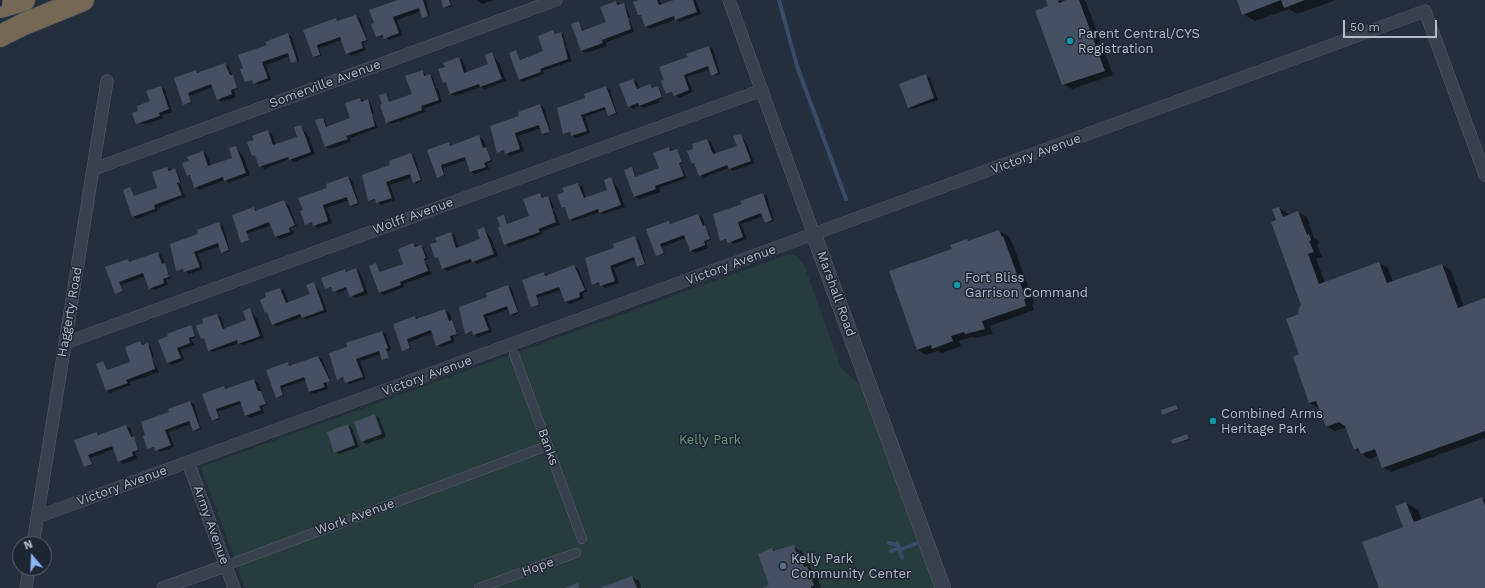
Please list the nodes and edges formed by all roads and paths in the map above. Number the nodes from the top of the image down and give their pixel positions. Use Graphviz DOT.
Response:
graph roads {
  1 [pos="24,0"];
  2 [pos="82,0"];
  3 [pos="556,0"];
  4 [pos="729,0"];
  5 [pos="0,7"];
  6 [pos="0,36"];
  7 [pos="107,81"];
  8 [pos="762,90"];
  9 [pos="94,169"];
  10 [pos="1485,175"];
  11 [pos="814,235"];
  12 [pos="64,343"];
  13 [pos="514,354"];
  14 [pos="547,446"];
  15 [pos="188,462"];
  16 [pos="37,517"];
  17 [pos="34,536"];
  18 [pos="582,539"];
  19 [pos="576,553"];
  20 [pos="225,566"];
  21 [pos="28,576"];
  22 [pos="26,588"];
  23 [pos="163,588"];
  24 [pos="234,588"];
  25 [pos="479,588"];
  26 [pos="943,588"];
  1 -- 5 [label="highway"];
  2 -- 6 [label="highway"];
  3 -- 9 [label="street, Somerville Avenue"];
  4 -- 8 [label="street, Marshall Road"];
  7 -- 9 [label="street, Haggerty Road"];
  8 -- 11 [label="street, Marshall Road"];
  8 -- 12 [label="street, Wolff Avenue"];
  9 -- 12 [label="street, Haggerty Road"];
  10 -- 11 [label="street, Victory Avenue"];
  11 -- 15 [label="street, Victory Avenue"];
  11 -- 26 [label="street, Marshall Road"];
  12 -- 16 [label="street, Haggerty Road"];
  13 -- 14 [label="street, Banks"];
  14 -- 18 [label="street, Banks"];
  14 -- 20 [label="street, Work Avenue"];
  15 -- 16 [label="street, Victory Avenue"];
  15 -- 20 [label="street, Army Avenue"];
  16 -- 17 [label="street, Haggerty Road"];
  19 -- 25 [label="street, Hope"];
  20 -- 23 [label="street, Work Avenue"];
  20 -- 24 [label="street, Army Avenue"];
  21 -- 22 [label="street"];
}
